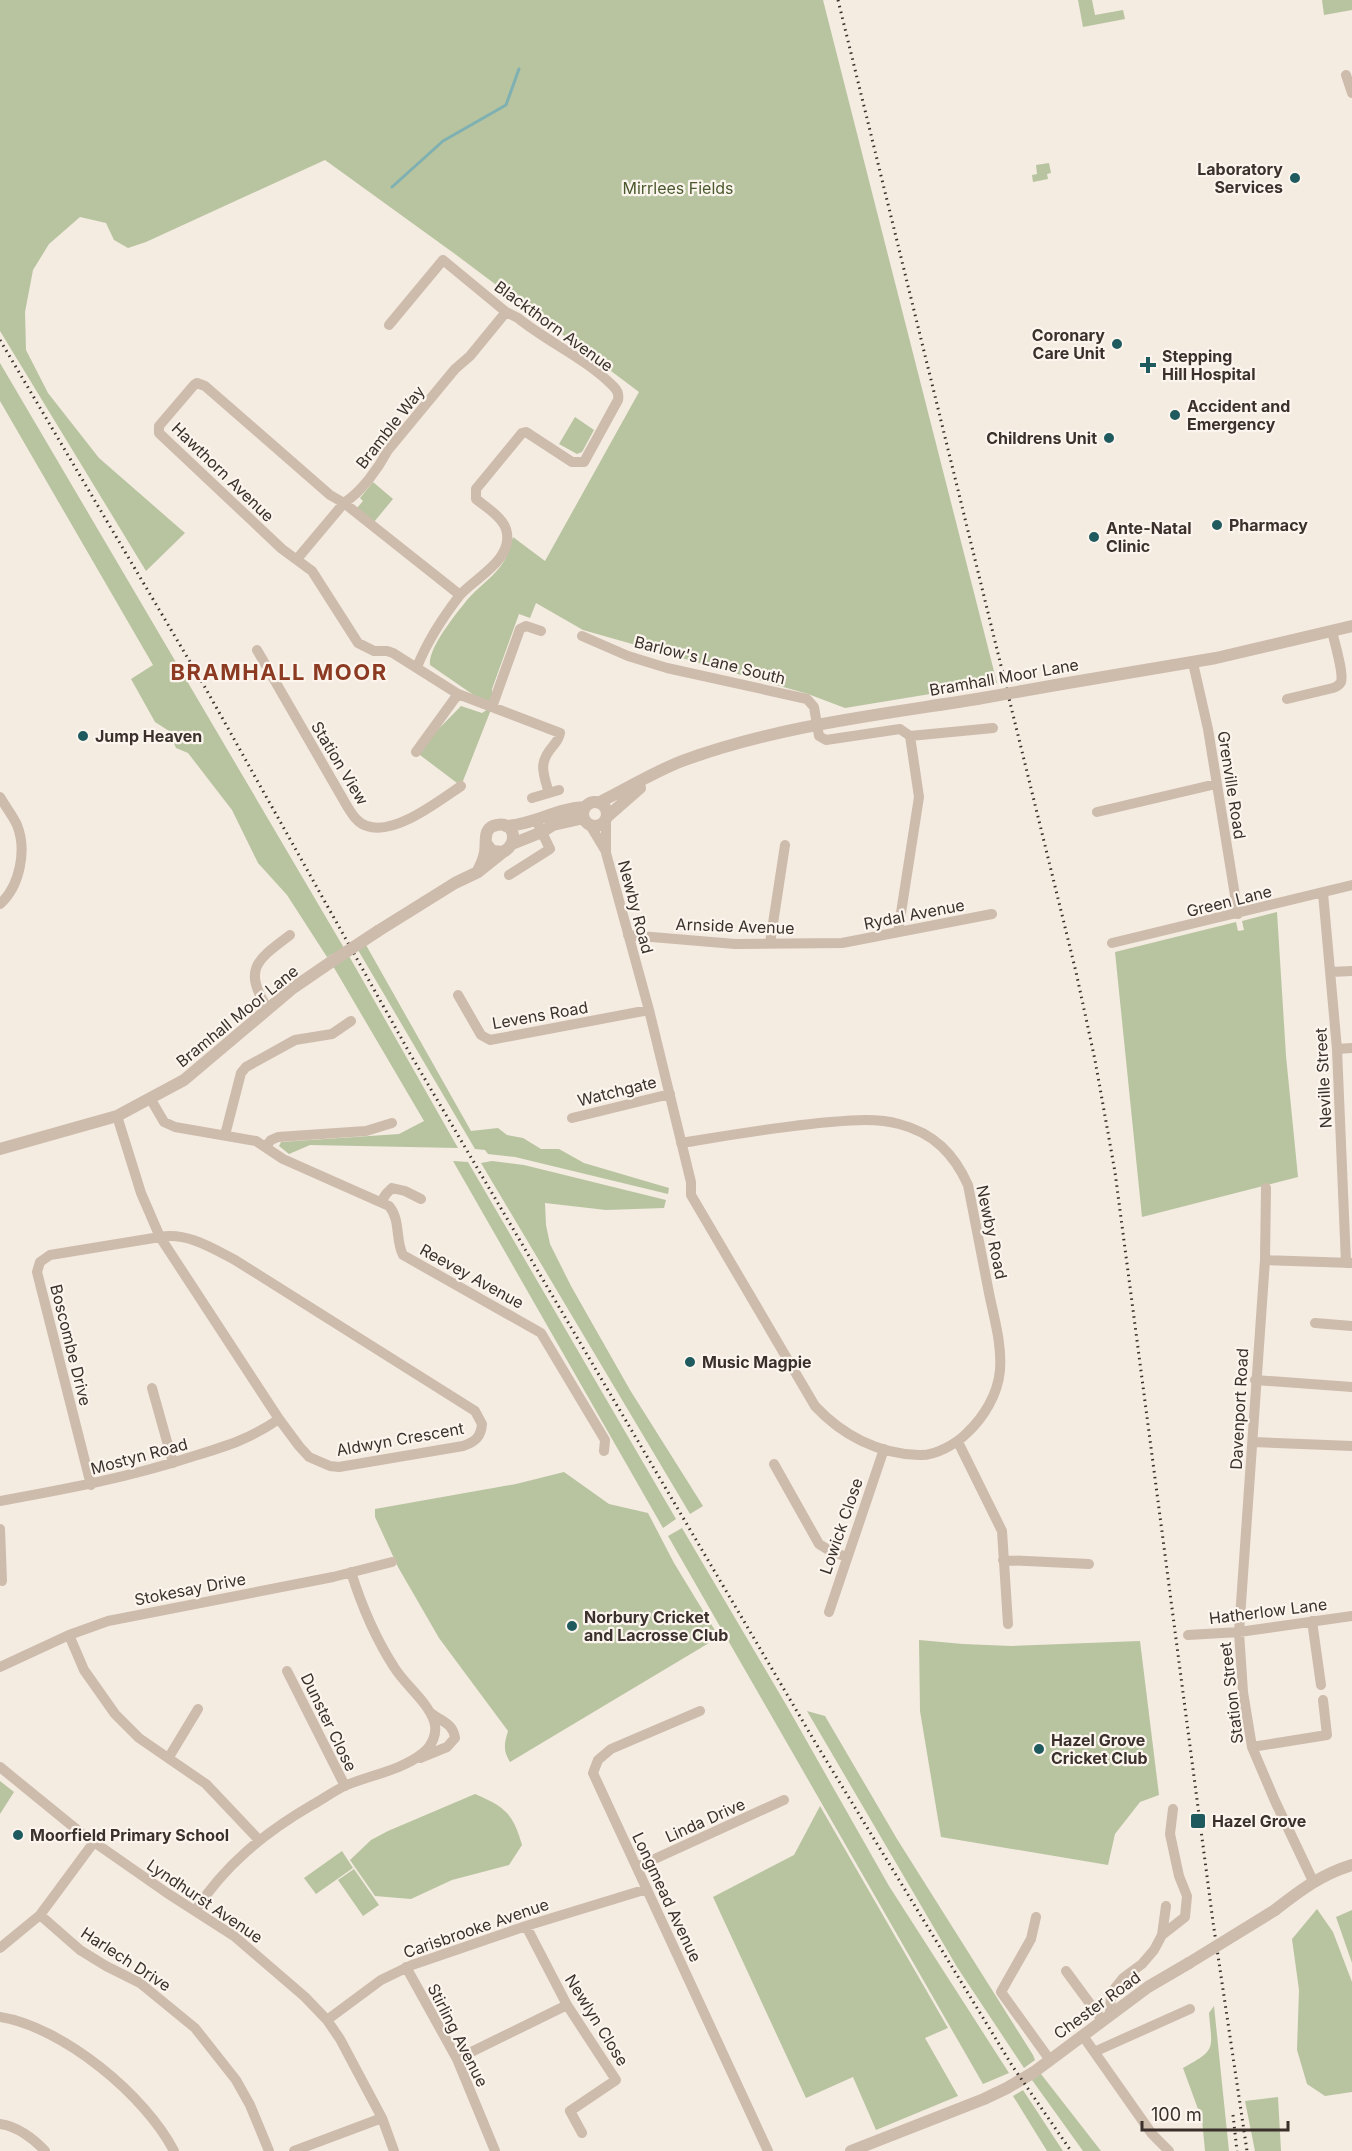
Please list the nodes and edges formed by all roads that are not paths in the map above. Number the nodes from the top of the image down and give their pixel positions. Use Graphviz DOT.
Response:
graph roads {
  1 [pos="1346,75"];
  2 [pos="1352,93"];
  3 [pos="506,312"];
  4 [pos="389,325"];
  5 [pos="344,503"];
  6 [pos="297,559"];
  7 [pos="460,595"];
  8 [pos="1352,626"];
  9 [pos="541,631"];
  10 [pos="1332,631"];
  11 [pos="582,636"];
  12 [pos="257,651"];
  13 [pos="1193,663"];
  14 [pos="417,667"];
  15 [pos="458,694"];
  16 [pos="1287,699"];
  17 [pos="492,707"];
  18 [pos="816,724"];
  19 [pos="993,728"];
  20 [pos="910,736"];
  21 [pos="416,752"];
  22 [pos="665,769"];
  23 [pos="1216,784"];
  24 [pos="461,786"];
  25 [pos="0,797"];
  26 [pos="532,798"];
  27 [pos="600,802"];
  28 [pos="1097,812"];
  29 [pos="586,817"];
  30 [pos="607,818"];
  31 [pos="536,820"];
  32 [pos="506,826"];
  33 [pos="542,832"];
  34 [pos="486,843"];
  35 [pos="785,845"];
  36 [pos="507,848"];
  37 [pos="606,853"];
  38 [pos="478,872"];
  39 [pos="509,874"];
  40 [pos="1352,885"];
  41 [pos="1323,893"];
  42 [pos="0,904"];
  43 [pos="992,914"];
  44 [pos="1238,914"];
  45 [pos="898,932"];
  46 [pos="290,935"];
  47 [pos="628,935"];
  48 [pos="770,943"];
  49 [pos="842,943"];
  50 [pos="1112,944"];
  51 [pos="1352,971"];
  52 [pos="1331,972"];
  53 [pos="458,995"];
  54 [pos="268,1009"];
  55 [pos="649,1010"];
  56 [pos="351,1021"];
  57 [pos="1352,1048"];
  58 [pos="1337,1049"];
  59 [pos="669,1094"];
  60 [pos="150,1098"];
  61 [pos="117,1116"];
  62 [pos="572,1118"];
  63 [pos="392,1123"];
  64 [pos="1346,1124"];
  65 [pos="225,1135"];
  66 [pos="681,1143"];
  67 [pos="266,1146"];
  68 [pos="0,1149"];
  69 [pos="1266,1188"];
  70 [pos="421,1199"];
  71 [pos="381,1202"];
  72 [pos="160,1237"];
  73 [pos="1265,1260"];
  74 [pos="1349,1263"];
  75 [pos="1315,1323"];
  76 [pos="1352,1326"];
  77 [pos="1255,1380"];
  78 [pos="1352,1387"];
  79 [pos="152,1388"];
  80 [pos="279,1419"];
  81 [pos="958,1442"];
  82 [pos="1253,1442"];
  83 [pos="1352,1446"];
  84 [pos="884,1449"];
  85 [pos="604,1451"];
  86 [pos="173,1463"];
  87 [pos="774,1464"];
  88 [pos="91,1485"];
  89 [pos="0,1501"];
  90 [pos="0,1529"];
  91 [pos="846,1557"];
  92 [pos="1003,1560"];
  93 [pos="392,1562"];
  94 [pos="1089,1564"];
  95 [pos="351,1572"];
  96 [pos="2,1581"];
  97 [pos="828,1612"];
  98 [pos="1352,1616"];
  99 [pos="1312,1621"];
  100 [pos="1008,1624"];
  101 [pos="1239,1632"];
  102 [pos="69,1635"];
  103 [pos="1188,1635"];
  104 [pos="0,1667"];
  105 [pos="287,1671"];
  106 [pos="1321,1685"];
  107 [pos="1323,1700"];
  108 [pos="198,1709"];
  109 [pos="429,1711"];
  110 [pos="700,1711"];
  111 [pos="1252,1747"];
  112 [pos="169,1757"];
  113 [pos="411,1761"];
  114 [pos="0,1767"];
  115 [pos="345,1786"];
  116 [pos="784,1800"];
  117 [pos="1173,1809"];
  118 [pos="259,1840"];
  119 [pos="94,1842"];
  120 [pos="1352,1865"];
  121 [pos="638,1867"];
  122 [pos="1313,1881"];
  123 [pos="647,1889"];
  124 [pos="1166,1906"];
  125 [pos="195,1911"];
  126 [pos="40,1915"];
  127 [pos="1036,1917"];
  128 [pos="526,1926"];
  129 [pos="1162,1935"];
  130 [pos="0,1948"];
  131 [pos="406,1967"];
  132 [pos="1066,1971"];
  133 [pos="567,2005"];
  134 [pos="1190,2009"];
  135 [pos="0,2017"];
  136 [pos="1106,2017"];
  137 [pos="327,2020"];
  138 [pos="1083,2036"];
  139 [pos="1094,2052"];
  140 [pos="457,2058"];
  141 [pos="1050,2060"];
  142 [pos="564,2100"];
  143 [pos="570,2111"];
  144 [pos="381,2118"];
  145 [pos="0,2124"];
  146 [pos="582,2133"];
  147 [pos="45,2151"];
  148 [pos="174,2151"];
  149 [pos="269,2151"];
  150 [pos="294,2151"];
  151 [pos="394,2151"];
  152 [pos="495,2151"];
  153 [pos="768,2151"];
  154 [pos="851,2151"];
  155 [pos="1169,2151"];
  1 -- 2 [label="street"];
  3 -- 4 [label="street, Blackthorn Avenue"];
  3 -- 5 [label="street, Bramble Way"];
  3 -- 7 [label="street, Blackthorn Avenue"];
  5 -- 6 [label="street, Bramble Way"];
  5 -- 6 [label="street, Hawthorn Avenue"];
  5 -- 7 [label="street, Hawthorn Avenue"];
  6 -- 14 [label="street, Hawthorn Avenue"];
  7 -- 14 [label="street, Blackthorn Avenue"];
  8 -- 10 [label="street, Bramhall Moor Lane"];
  9 -- 17 [label="street"];
  10 -- 13 [label="street, Bramhall Moor Lane"];
  10 -- 16 [label="street"];
  11 -- 18 [label="street, Barlow's Lane South"];
  12 -- 24 [label="street, Station View"];
  13 -- 18 [label="street, Bramhall Moor Lane, bridge"];
  13 -- 23 [label="street, Grenville Road"];
  14 -- 15 [label="street, Hawthorn Avenue"];
  15 -- 17 [label="street, Hawthorn Avenue"];
  15 -- 21 [label="street"];
  17 -- 26 [label="street, Hawthorn Avenue"];
  18 -- 20 [label="street"];
  18 -- 22 [label="street, Bramhall Moor Lane"];
  19 -- 20 [label="street"];
  20 -- 45 [label="street"];
  22 -- 27 [label="street, Bramhall Moor Lane"];
  22 -- 30 [label="street, Bramhall Moor Lane"];
  23 -- 28 [label="street"];
  23 -- 44 [label="street, Grenville Road"];
  25 -- 42 [label="street"];
  27 -- 29 [label="street"];
  27 -- 30 [label="street"];
  29 -- 30 [label="street"];
  29 -- 31 [label="street"];
  29 -- 33 [label="street, Bramhall Moor Lane"];
  29 -- 37 [label="street, Newby Road"];
  30 -- 37 [label="street, Newby Road"];
  31 -- 32 [label="street"];
  31 -- 33 [label="street"];
  32 -- 34 [label="street"];
  32 -- 36 [label="street"];
  33 -- 36 [label="street, Bramhall Moor Lane"];
  33 -- 39 [label="street"];
  34 -- 36 [label="street"];
  34 -- 38 [label="street"];
  35 -- 48 [label="street"];
  36 -- 38 [label="street, Bramhall Moor Lane"];
  37 -- 47 [label="street, Newby Road"];
  38 -- 54 [label="street, Bramhall Moor Lane, bridge"];
  40 -- 41 [label="street, Green Lane"];
  41 -- 44 [label="street, Green Lane"];
  41 -- 52 [label="street, Neville Street"];
  43 -- 45 [label="street, Rydal Avenue"];
  44 -- 50 [label="street, Green Lane"];
  45 -- 49 [label="street, Rydal Avenue"];
  46 -- 54 [label="street"];
  47 -- 48 [label="street, Arnside Avenue"];
  47 -- 55 [label="street, Newby Road"];
  48 -- 49 [label="street, Arnside Avenue"];
  51 -- 52 [label="street"];
  52 -- 58 [label="street, Neville Street"];
  53 -- 55 [label="street, Levens Road"];
  54 -- 60 [label="street, Bramhall Moor Lane"];
  55 -- 59 [label="street, Newby Road"];
  56 -- 65 [label="street"];
  57 -- 58 [label="street"];
  58 -- 64 [label="street, Neville Street"];
  59 -- 62 [label="street, Watchgate"];
  59 -- 66 [label="street, Newby Road"];
  60 -- 61 [label="street, Bramhall Moor Lane"];
  60 -- 65 [label="street"];
  61 -- 68 [label="street, Bramhall Moor Lane"];
  61 -- 72 [label="street, Aldwyn Crescent"];
  63 -- 67 [label="street"];
  64 -- 74 [label="street, Neville Street"];
  65 -- 67 [label="street"];
  66 -- 81 [label="street, Newby Road"];
  66 -- 84 [label="street, Newby Road"];
  67 -- 71 [label="street"];
  69 -- 73 [label="street, Davenport Road"];
  70 -- 71 [label="street"];
  71 -- 85 [label="street, Reevey Avenue"];
  72 -- 80 [label="street, Aldwyn Crescent"];
  72 -- 80 [label="street, Aldwyn Crescent"];
  72 -- 88 [label="street, Boscombe Drive"];
  73 -- 74 [label="street"];
  73 -- 77 [label="street, Davenport Road"];
  75 -- 76 [label="street"];
  77 -- 78 [label="street"];
  77 -- 82 [label="street, Davenport Road"];
  79 -- 86 [label="street"];
  80 -- 86 [label="street, Mostyn Road"];
  81 -- 84 [label="street, Newby Road"];
  81 -- 92 [label="street"];
  82 -- 83 [label="street"];
  82 -- 101 [label="street, Davenport Road"];
  84 -- 91 [label="street, Lowick Close"];
  86 -- 88 [label="street, Mostyn Road"];
  87 -- 91 [label="street"];
  88 -- 89 [label="street, Mostyn Road"];
  90 -- 96 [label="street"];
  91 -- 97 [label="street, Lowick Close"];
  92 -- 94 [label="street"];
  92 -- 100 [label="street"];
  93 -- 95 [label="street, Stokesay Drive"];
  95 -- 102 [label="street, Stokesay Drive"];
  95 -- 109 [label="street"];
  98 -- 99 [label="street, Hatherlow Lane"];
  99 -- 101 [label="street, Hatherlow Lane"];
  99 -- 106 [label="street"];
  101 -- 103 [label="street, Hatherlow Lane"];
  101 -- 111 [label="street, Station Street"];
  102 -- 104 [label="street, Stokesay Drive"];
  102 -- 112 [label="street"];
  105 -- 115 [label="street, Dunster Close"];
  107 -- 111 [label="street"];
  108 -- 112 [label="street"];
  109 -- 113 [label="street"];
  109 -- 113 [label="street"];
  110 -- 121 [label="street, Longmead Avenue"];
  111 -- 122 [label="street, Station Street"];
  112 -- 118 [label="street"];
  113 -- 115 [label="street"];
  114 -- 119 [label="street, Lyndhurst Avenue"];
  115 -- 118 [label="street"];
  116 -- 121 [label="street, Linda Drive"];
  117 -- 129 [label="street"];
  118 -- 125 [label="street"];
  119 -- 125 [label="street, Lyndhurst Avenue"];
  119 -- 126 [label="street"];
  120 -- 122 [label="street, Chester Road"];
  121 -- 123 [label="street, Longmead Avenue"];
  122 -- 136 [label="street, Chester Road, bridge"];
  123 -- 128 [label="street, Carisbrooke Avenue"];
  123 -- 153 [label="street, Longmead Avenue"];
  124 -- 129 [label="street"];
  125 -- 137 [label="street, Lyndhurst Avenue"];
  126 -- 130 [label="street"];
  126 -- 149 [label="street, Harlech Drive"];
  127 -- 141 [label="street"];
  128 -- 131 [label="street, Carisbrooke Avenue"];
  128 -- 133 [label="street, Newlyn Close"];
  129 -- 136 [label="street"];
  131 -- 137 [label="street, Carisbrooke Avenue"];
  131 -- 140 [label="street, Stirling Avenue"];
  132 -- 136 [label="street"];
  133 -- 140 [label="street"];
  133 -- 143 [label="street, Newlyn Close"];
  134 -- 139 [label="street"];
  135 -- 148 [label="street"];
  136 -- 138 [label="street, Chester Road"];
  137 -- 144 [label="street, Lyndhurst Avenue"];
  138 -- 139 [label="street"];
  138 -- 141 [label="street, Chester Road"];
  139 -- 155 [label="street"];
  140 -- 152 [label="street, Stirling Avenue"];
  141 -- 154 [label="street, Chester Road"];
  142 -- 143 [label="street"];
  143 -- 146 [label="street"];
  144 -- 150 [label="street"];
  144 -- 151 [label="street, Lyndhurst Avenue"];
  145 -- 147 [label="street"];
}
